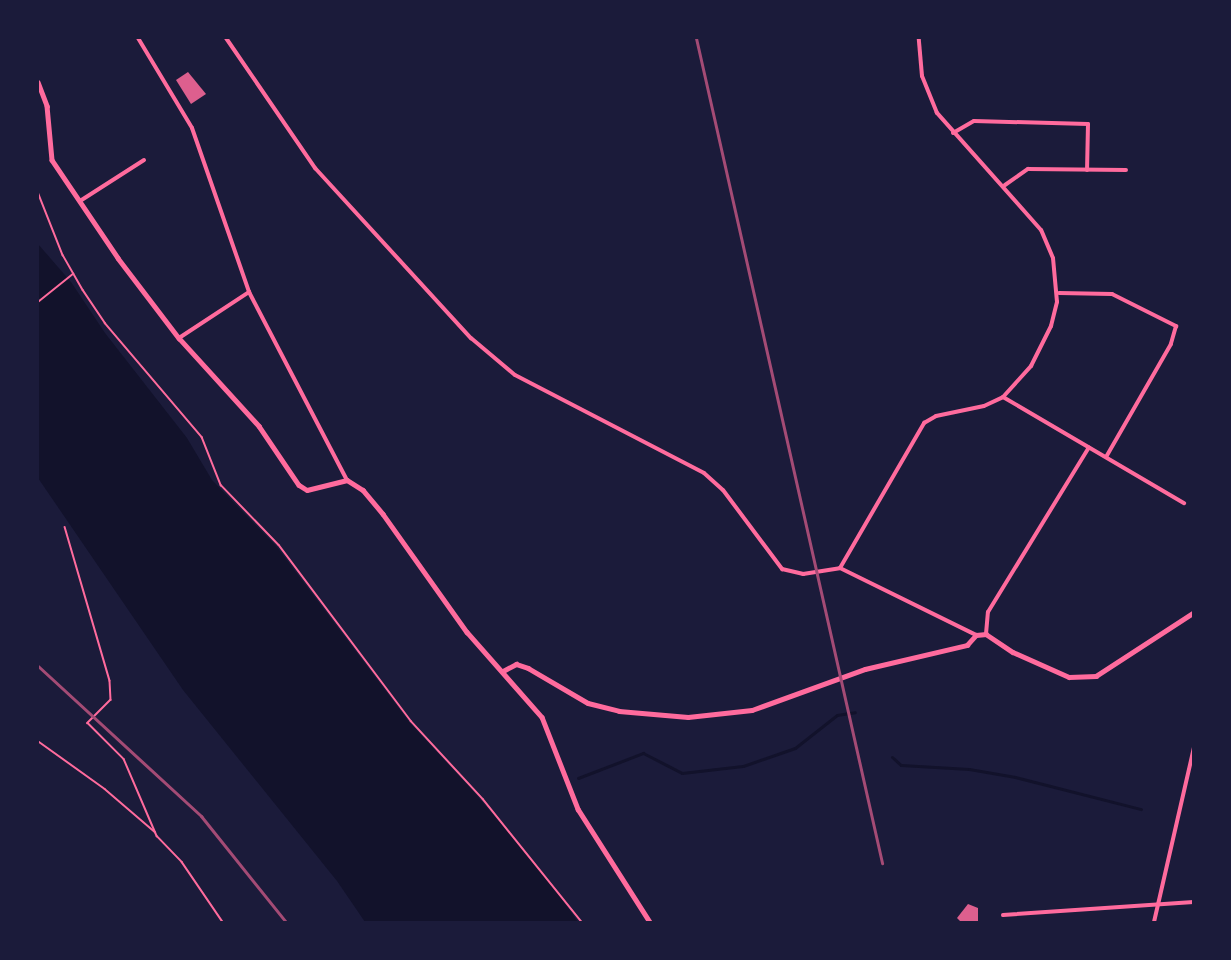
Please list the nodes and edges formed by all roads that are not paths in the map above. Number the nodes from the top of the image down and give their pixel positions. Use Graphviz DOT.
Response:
graph roads {
  1 [pos="138,38"];
  2 [pos="226,38"];
  3 [pos="919,38"];
  4 [pos="38,82"];
  5 [pos="952,133"];
  6 [pos="144,160"];
  7 [pos="1088,170"];
  8 [pos="1125,170"];
  9 [pos="1005,185"];
  10 [pos="80,201"];
  11 [pos="249,292"];
  12 [pos="1059,293"];
  13 [pos="179,338"];
  14 [pos="1004,397"];
  15 [pos="1089,447"];
  16 [pos="1107,457"];
  17 [pos="347,480"];
  18 [pos="1184,503"];
  19 [pos="840,568"];
  20 [pos="1194,612"];
  21 [pos="986,634"];
  22 [pos="976,635"];
  23 [pos="503,671"];
  24 [pos="1194,747"];
  25 [pos="1194,902"];
  26 [pos="1157,903"];
  27 [pos="1003,915"];
  28 [pos="650,922"];
  29 [pos="1154,922"];
  1 -- 11 [label="street"];
  2 -- 19 [label="street"];
  3 -- 5 [label="street"];
  4 -- 10 [label="street"];
  5 -- 7 [label="street"];
  5 -- 9 [label="street"];
  6 -- 10 [label="street"];
  7 -- 8 [label="street"];
  7 -- 9 [label="street"];
  9 -- 12 [label="street"];
  10 -- 13 [label="street"];
  11 -- 13 [label="street"];
  11 -- 17 [label="street"];
  12 -- 14 [label="street"];
  12 -- 16 [label="street"];
  13 -- 17 [label="street"];
  14 -- 15 [label="street"];
  14 -- 19 [label="street"];
  15 -- 16 [label="street"];
  15 -- 21 [label="street"];
  16 -- 18 [label="street"];
  17 -- 23 [label="street"];
  19 -- 22 [label="street"];
  20 -- 21 [label="street"];
  21 -- 22 [label="street"];
  22 -- 23 [label="street"];
  23 -- 28 [label="street"];
  24 -- 26 [label="street"];
  25 -- 26 [label="street"];
  26 -- 27 [label="street"];
  26 -- 29 [label="street"];
}
